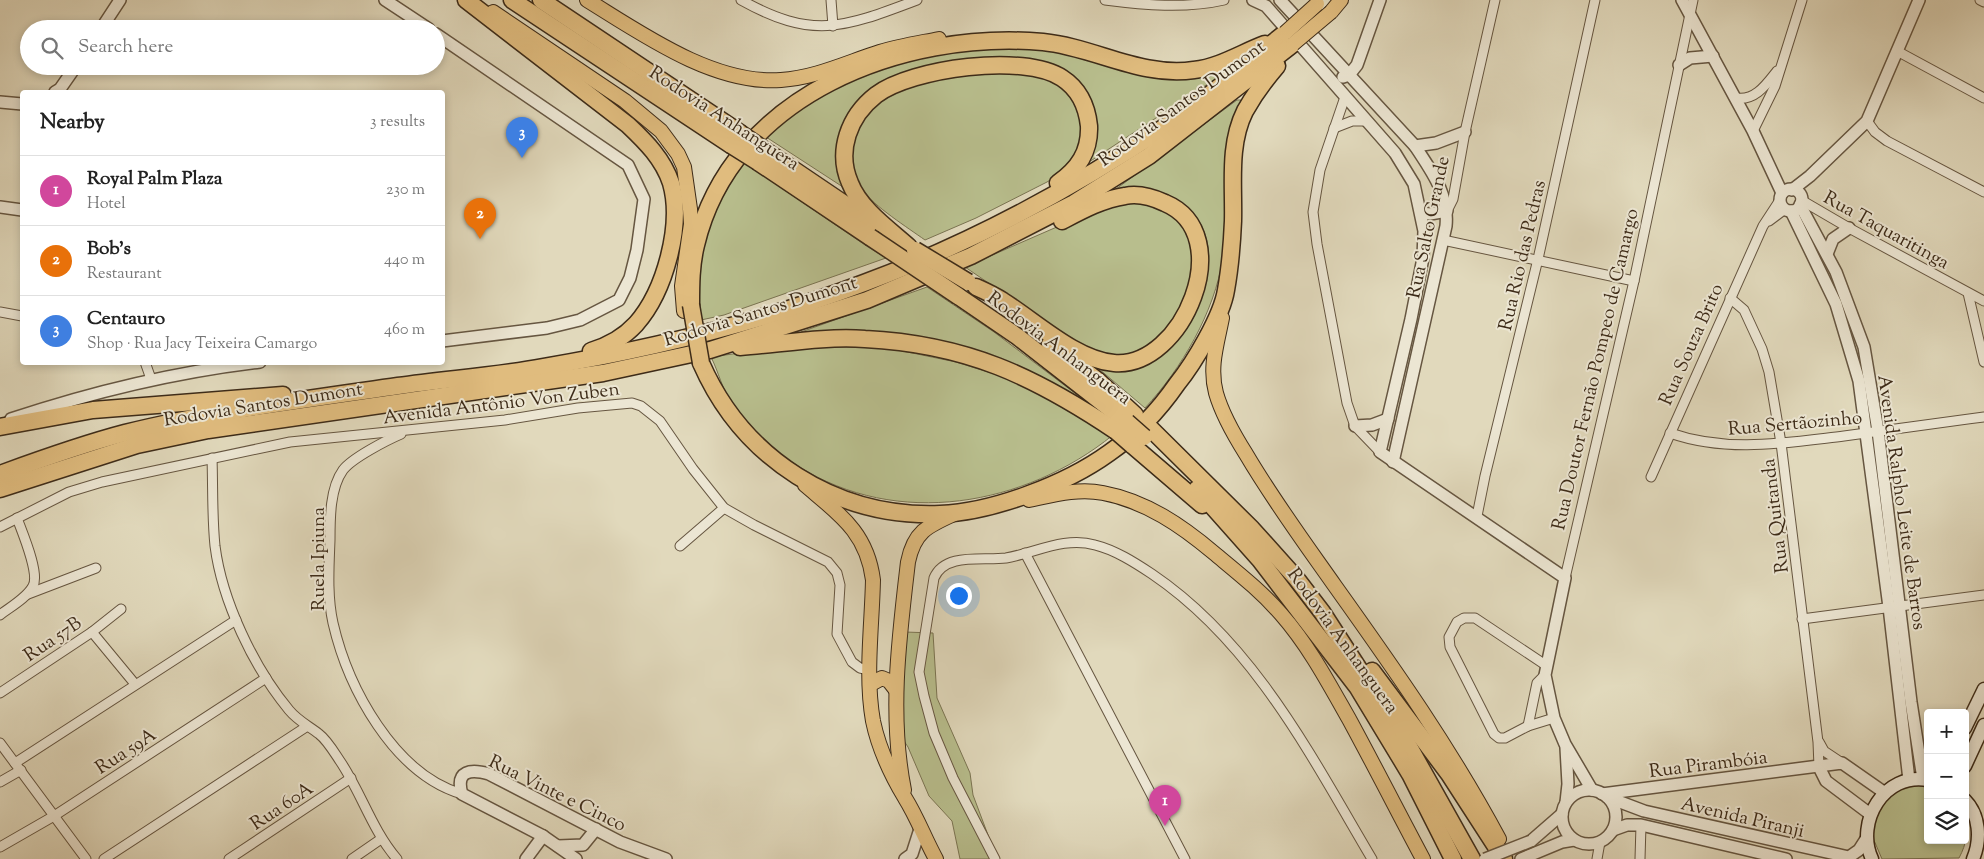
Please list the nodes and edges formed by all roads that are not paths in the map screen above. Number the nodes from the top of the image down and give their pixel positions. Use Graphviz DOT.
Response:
graph roads {
  1 [pos="120,0"];
  2 [pos="385,0"];
  3 [pos="466,0"];
  4 [pos="473,0"];
  5 [pos="512,0"];
  6 [pos="541,0"];
  7 [pos="556,0"];
  8 [pos="587,0"];
  9 [pos="741,0"];
  10 [pos="831,0"];
  11 [pos="917,0"];
  12 [pos="1105,0"];
  13 [pos="1181,0"];
  14 [pos="1224,0"];
  15 [pos="1253,0"];
  16 [pos="1280,0"];
  17 [pos="1340,0"];
  18 [pos="1380,0"];
  19 [pos="1495,0"];
  20 [pos="1596,0"];
  21 [pos="1682,0"];
  22 [pos="1693,0"];
  23 [pos="1802,0"];
  24 [pos="1919,0"];
  25 [pos="1980,0"];
  26 [pos="1211,1"];
  27 [pos="1318,2"];
  28 [pos="1984,2"];
  29 [pos="1267,3"];
  30 [pos="1166,5"];
  31 [pos="1690,15"];
  32 [pos="107,20"];
  33 [pos="415,20"];
  34 [pos="833,26"];
  35 [pos="445,40"];
  36 [pos="1044,42"];
  37 [pos="1285,42"];
  38 [pos="1897,50"];
  39 [pos="1712,56"];
  40 [pos="628,57"];
  41 [pos="1680,65"];
  42 [pos="1779,69"];
  43 [pos="70,75"];
  44 [pos="1328,75"];
  45 [pos="1349,75"];
  46 [pos="58,90"];
  47 [pos="1346,97"];
  48 [pos="1736,98"];
  49 [pos="1984,98"];
  50 [pos="0,102"];
  51 [pos="20,104"];
  52 [pos="1367,121"];
  53 [pos="1867,122"];
  54 [pos="1334,128"];
  55 [pos="1753,131"];
  56 [pos="1465,132"];
  57 [pos="736,139"];
  58 [pos="1415,146"];
  59 [pos="762,157"];
  60 [pos="1984,192"];
  61 [pos="1791,199"];
  62 [pos="0,207"];
  63 [pos="20,210"];
  64 [pos="1447,211"];
  65 [pos="1421,213"];
  66 [pos="1849,228"];
  67 [pos="978,233"];
  68 [pos="1443,240"];
  69 [pos="1814,242"];
  70 [pos="912,248"];
  71 [pos="1827,254"];
  72 [pos="971,256"];
  73 [pos="1538,259"];
  74 [pos="1634,281"];
  75 [pos="972,285"];
  76 [pos="1968,292"];
  77 [pos="1226,293"];
  78 [pos="1730,298"];
  79 [pos="1984,301"];
  80 [pos="688,308"];
  81 [pos="0,312"];
  82 [pos="20,316"];
  83 [pos="445,342"];
  84 [pos="710,350"];
  85 [pos="1984,362"];
  86 [pos="146,365"];
  87 [pos="221,365"];
  88 [pos="539,368"];
  89 [pos="151,379"];
  90 [pos="400,386"];
  91 [pos="1984,417"];
  92 [pos="1388,418"];
  93 [pos="0,422"];
  94 [pos="1126,423"];
  95 [pos="1355,426"];
  96 [pos="0,427"];
  97 [pos="408,430"];
  98 [pos="1872,432"];
  99 [pos="1670,433"];
  100 [pos="1142,437"];
  101 [pos="1781,444"];
  102 [pos="1380,452"];
  103 [pos="212,458"];
  104 [pos="1393,462"];
  105 [pos="792,472"];
  106 [pos="0,474"];
  107 [pos="1651,477"];
  108 [pos="0,489"];
  109 [pos="993,505"];
  110 [pos="724,508"];
  111 [pos="958,513"];
  112 [pos="1477,516"];
  113 [pos="17,518"];
  114 [pos="0,527"];
  115 [pos="680,546"];
  116 [pos="1025,553"];
  117 [pos="96,568"];
  118 [pos="1564,578"];
  119 [pos="27,594"];
  120 [pos="1984,595"];
  121 [pos="1895,606"];
  122 [pos="121,609"];
  123 [pos="1322,612"];
  124 [pos="0,615"];
  125 [pos="1802,619"];
  126 [pos="236,620"];
  127 [pos="92,632"];
  128 [pos="1546,671"];
  129 [pos="870,677"];
  130 [pos="266,678"];
  131 [pos="135,684"];
  132 [pos="1984,689"];
  133 [pos="896,690"];
  134 [pos="0,693"];
  135 [pos="1554,718"];
  136 [pos="1969,720"];
  137 [pos="1984,725"];
  138 [pos="1528,726"];
  139 [pos="306,727"];
  140 [pos="1818,742"];
  141 [pos="0,743"];
  142 [pos="1565,744"];
  143 [pos="1969,757"];
  144 [pos="1842,764"];
  145 [pos="18,766"];
  146 [pos="1819,767"];
  147 [pos="1924,774"];
  148 [pos="351,778"];
  149 [pos="1924,779"];
  150 [pos="1909,780"];
  151 [pos="0,782"];
  152 [pos="1885,793"];
  153 [pos="462,794"];
  154 [pos="1601,794"];
  155 [pos="906,798"];
  156 [pos="1566,802"];
  157 [pos="1969,807"];
  158 [pos="1562,814"];
  159 [pos="1870,814"];
  160 [pos="54,816"];
  161 [pos="1641,825"];
  162 [pos="596,829"];
  163 [pos="920,829"];
  164 [pos="1613,830"];
  165 [pos="542,836"];
  166 [pos="382,839"];
  167 [pos="1574,840"];
  168 [pos="1866,840"];
  169 [pos="1600,842"];
  170 [pos="558,846"];
  171 [pos="0,847"];
  172 [pos="116,856"];
  173 [pos="1975,858"];
  174 [pos="86,859"];
  175 [pos="104,859"];
  176 [pos="229,859"];
  177 [pos="352,859"];
  178 [pos="397,859"];
  179 [pos="526,859"];
  180 [pos="576,859"];
  181 [pos="666,859"];
  182 [pos="905,859"];
  183 [pos="936,859"];
  184 [pos="995,859"];
  185 [pos="1185,859"];
  186 [pos="1372,859"];
  187 [pos="1423,859"];
  188 [pos="1453,859"];
  189 [pos="1472,859"];
  190 [pos="1484,859"];
  191 [pos="1504,859"];
  192 [pos="1510,859"];
  193 [pos="1522,859"];
  194 [pos="1597,859"];
  195 [pos="1640,859"];
  196 [pos="1786,859"];
  197 [pos="1872,859"];
  1 -- 32 [label="street"];
  2 -- 33 [label="street"];
  3 -- 88 [label="highway"];
  4 -- 80 [label="main road"];
  5 -- 57 [label="highway, Rodovia Anhanguera"];
  6 -- 40 [label="highway, Rodovia Anhanguera"];
  7 -- 40 [label="highway"];
  8 -- 36 [label="main road"];
  9 -- 34 [label="street"];
  10 -- 34 [label="street"];
  11 -- 34 [label="street"];
  12 -- 30 [label="street"];
  13 -- 30 [label="street"];
  14 -- 26 [label="street"];
  15 -- 29 [label="street"];
  16 -- 45 [label="street"];
  17 -- 37 [label="main road, bridge"];
  18 -- 45 [label="street"];
  19 -- 56 [label="street, Rua Salto Grande"];
  20 -- 73 [label="street, Rua Rio das Pedras"];
  21 -- 31 [label="street"];
  22 -- 31 [label="street, Rua Doutor Fernão Pompeo de Camargo"];
  23 -- 42 [label="street"];
  24 -- 38 [label="street"];
  25 -- 28 [label="street"];
  26 -- 30 [label="street"];
  27 -- 37 [label="main road, bridge"];
  29 -- 44 [label="street"];
  31 -- 39 [label="street"];
  31 -- 41 [label="street, Rua Doutor Fernão Pompeo de Camargo"];
  35 -- 83 [label="street"];
  36 -- 37 [label="highway"];
  36 -- 80 [label="highway"];
  37 -- 67 [label="highway, Rodovia Santos Dumont"];
  37 -- 72 [label="highway, Rodovia Santos Dumont"];
  37 -- 77 [label="highway"];
  38 -- 49 [label="street"];
  38 -- 53 [label="street"];
  39 -- 41 [label="street"];
  39 -- 48 [label="street"];
  40 -- 57 [label="highway, Rodovia Anhanguera"];
  41 -- 74 [label="street, Rua Doutor Fernão Pompeo de Camargo"];
  42 -- 48 [label="street"];
  42 -- 55 [label="street"];
  43 -- 46 [label="street"];
  44 -- 45 [label="street"];
  44 -- 47 [label="street"];
  45 -- 58 [label="street"];
  47 -- 52 [label="street"];
  47 -- 54 [label="street"];
  48 -- 55 [label="street"];
  50 -- 51 [label="street"];
  52 -- 54 [label="street"];
  52 -- 65 [label="street"];
  53 -- 60 [label="street"];
  53 -- 61 [label="street, Rua Souza Brito"];
  54 -- 95 [label="street"];
  55 -- 61 [label="street"];
  56 -- 58 [label="street"];
  56 -- 64 [label="street, Rua Salto Grande"];
  57 -- 59 [label="highway, Rodovia Anhanguera, bridge"];
  58 -- 64 [label="street"];
  59 -- 70 [label="highway, Rodovia Anhanguera"];
  59 -- 94 [label="highway, Rodovia Anhanguera, bridge"];
  61 -- 66 [label="street, Rua Taquaritinga"];
  61 -- 69 [label="street"];
  61 -- 78 [label="street, Rua Souza Brito"];
  62 -- 63 [label="street"];
  64 -- 65 [label="street"];
  64 -- 68 [label="street, Rua Salto Grande"];
  65 -- 92 [label="street"];
  66 -- 71 [label="street"];
  66 -- 76 [label="street, Rua Taquaritinga"];
  67 -- 70 [label="highway"];
  67 -- 88 [label="highway, Rodovia Santos Dumont"];
  68 -- 73 [label="street"];
  68 -- 104 [label="street, Rua Salto Grande"];
  69 -- 71 [label="street, Avenida Ralpho Leite de Barros"];
  69 -- 98 [label="street, Avenida Ralpho Leite de Barros"];
  70 -- 75 [label="highway, Rodovia Anhanguera, bridge"];
  71 -- 98 [label="street, Avenida Ralpho Leite de Barros"];
  72 -- 75 [label="highway"];
  72 -- 84 [label="highway, Rodovia Santos Dumont"];
  73 -- 74 [label="street"];
  73 -- 112 [label="street, Rua Rio das Pedras"];
  74 -- 118 [label="street, Rua Doutor Fernão Pompeo de Camargo"];
  75 -- 94 [label="highway, Rodovia Anhanguera"];
  76 -- 79 [label="street, Rua Taquaritinga"];
  76 -- 85 [label="street"];
  77 -- 109 [label="highway"];
  77 -- 192 [label="main road"];
  78 -- 99 [label="street, Rua Souza Brito"];
  78 -- 101 [label="street, Rua Quitanda"];
  80 -- 105 [label="highway, bridge"];
  81 -- 82 [label="street"];
  84 -- 94 [label="highway"];
  84 -- 108 [label="highway, Rodovia Santos Dumont"];
  86 -- 89 [label="street"];
  87 -- 89 [label="street"];
  88 -- 90 [label="highway, Rodovia Santos Dumont"];
  89 -- 93 [label="street"];
  90 -- 96 [label="highway"];
  90 -- 106 [label="highway, Rodovia Santos Dumont"];
  91 -- 98 [label="street, Rua Sertãozinho"];
  92 -- 95 [label="street"];
  92 -- 102 [label="street"];
  94 -- 100 [label="highway, Rodovia Anhanguera"];
  94 -- 100 [label="highway, bridge"];
  95 -- 102 [label="street"];
  97 -- 103 [label="street, Avenida Antônio Von Zuben"];
  97 -- 110 [label="street, Avenida Antônio Von Zuben"];
  97 -- 153 [label="street, Ruela Ipiuna"];
  98 -- 101 [label="street, Rua Sertãozinho"];
  98 -- 121 [label="street, Avenida Ralpho Leite de Barros"];
  99 -- 101 [label="street, Rua Sertãozinho"];
  99 -- 107 [label="street, Rua Souza Brito"];
  100 -- 123 [label="highway, Rodovia Anhanguera"];
  100 -- 188 [label="highway, Rodovia Anhanguera"];
  101 -- 125 [label="street, Rua Quitanda"];
  102 -- 104 [label="street"];
  103 -- 113 [label="street, Avenida Antônio Von Zuben"];
  103 -- 126 [label="street"];
  104 -- 112 [label="street"];
  105 -- 111 [label="highway"];
  105 -- 129 [label="main road"];
  109 -- 111 [label="highway"];
  109 -- 187 [label="main road"];
  110 -- 115 [label="street"];
  110 -- 129 [label="street, Avenida Antônio Von Zuben"];
  111 -- 133 [label="main road"];
  112 -- 118 [label="street"];
  113 -- 114 [label="street, Avenida Antônio Von Zuben"];
  113 -- 119 [label="street"];
  116 -- 184 [label="street"];
  116 -- 185 [label="street"];
  116 -- 186 [label="street"];
  117 -- 119 [label="street"];
  118 -- 128 [label="street, Rua Doutor Fernão Pompeo de Camargo"];
  119 -- 124 [label="street"];
  120 -- 121 [label="street"];
  121 -- 125 [label="street"];
  121 -- 147 [label="street, Avenida Ralpho Leite de Barros"];
  121 -- 150 [label="street, Avenida Ralpho Leite de Barros"];
  122 -- 127 [label="street, Rua 57B"];
  123 -- 189 [label="highway, Rodovia Anhanguera"];
  123 -- 191 [label="highway"];
  125 -- 140 [label="street, Rua Quitanda"];
  126 -- 130 [label="street"];
  126 -- 131 [label="street"];
  127 -- 131 [label="street"];
  127 -- 134 [label="street, Rua 57B"];
  128 -- 135 [label="street, Rua Doutor Fernão Pompeo de Camargo"];
  128 -- 138 [label="street"];
  128 -- 138 [label="street"];
  129 -- 133 [label="main road"];
  129 -- 155 [label="main road"];
  130 -- 139 [label="street"];
  130 -- 160 [label="street, Rua 59A"];
  131 -- 145 [label="street"];
  132 -- 136 [label="main road"];
  133 -- 155 [label="main road"];
  135 -- 138 [label="street"];
  135 -- 142 [label="street, Rua Doutor Fernão Pompeo de Camargo"];
  137 -- 143 [label="main road"];
  139 -- 148 [label="street"];
  139 -- 172 [label="street"];
  140 -- 144 [label="street"];
  140 -- 146 [label="street, Rua Quitanda"];
  141 -- 145 [label="street"];
  142 -- 154 [label="street, Rua Doutor Fernão Pompeo de Camargo"];
  142 -- 156 [label="street, Rua Doutor Fernão Pompeo de Camargo"];
  144 -- 146 [label="street, Rua Pirambóia"];
  144 -- 152 [label="street"];
  145 -- 151 [label="street"];
  145 -- 160 [label="street"];
  146 -- 154 [label="street, Rua Pirambóia"];
  146 -- 159 [label="street"];
  148 -- 166 [label="street"];
  148 -- 176 [label="street, Rua 60A"];
  149 -- 150 [label="main road"];
  150 -- 152 [label="main road"];
  152 -- 159 [label="main road"];
  153 -- 162 [label="street, Rua Vinte e Cinco"];
  153 -- 165 [label="street"];
  154 -- 156 [label="street"];
  154 -- 164 [label="street"];
  154 -- 168 [label="street, Avenida Piranji"];
  155 -- 163 [label="main road"];
  156 -- 158 [label="street"];
  157 -- 173 [label="main road"];
  158 -- 167 [label="street"];
  158 -- 190 [label="street, bridge"];
  159 -- 168 [label="main road"];
  160 -- 171 [label="street, Rua 59A"];
  160 -- 174 [label="street"];
  161 -- 164 [label="street, Avenida Piranji"];
  161 -- 195 [label="street"];
  161 -- 196 [label="street, Avenida Piranji"];
  162 -- 170 [label="street"];
  162 -- 181 [label="street, Rua Vinte e Cinco"];
  163 -- 182 [label="street"];
  163 -- 183 [label="main road"];
  164 -- 169 [label="street"];
  165 -- 170 [label="street"];
  165 -- 179 [label="street"];
  166 -- 177 [label="street"];
  166 -- 178 [label="street"];
  167 -- 169 [label="street"];
  167 -- 193 [label="street"];
  168 -- 197 [label="main road"];
  169 -- 194 [label="street"];
  170 -- 180 [label="street"];
  172 -- 175 [label="street"];
}
